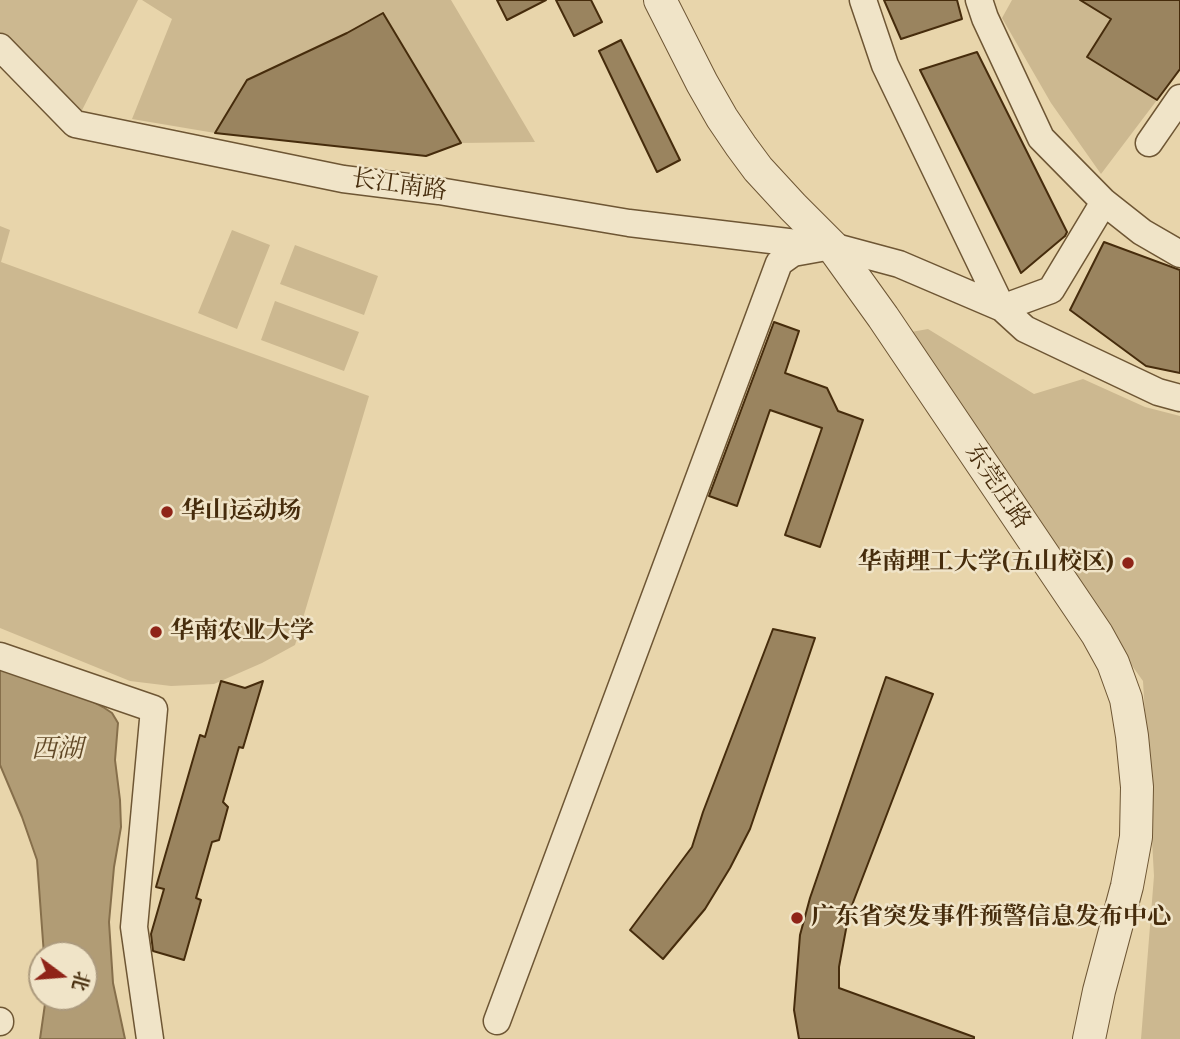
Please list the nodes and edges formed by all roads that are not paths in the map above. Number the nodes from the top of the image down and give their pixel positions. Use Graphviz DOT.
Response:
graph roads {
  1 [pos="660,0"];
  2 [pos="863,0"];
  3 [pos="979,0"];
  4 [pos="0,47"];
  5 [pos="1180,97"];
  6 [pos="1149,143"];
  7 [pos="1104,202"];
  8 [pos="832,246"];
  9 [pos="1180,254"];
  10 [pos="1002,307"];
  11 [pos="1180,398"];
  12 [pos="0,656"];
  13 [pos="497,1021"];
  14 [pos="150,1039"];
  15 [pos="1089,1039"];
  1 -- 8 [label="street, 东莞庄路"];
  2 -- 10 [label="street"];
  3 -- 7 [label="street"];
  4 -- 8 [label="street, 长江南路"];
  5 -- 6 [label="street"];
  7 -- 9 [label="street"];
  7 -- 10 [label="street"];
  8 -- 10 [label="street, 长江南路"];
  8 -- 13 [label="street"];
  8 -- 15 [label="street, 东莞庄路"];
  10 -- 11 [label="street"];
  12 -- 14 [label="street"];
}
